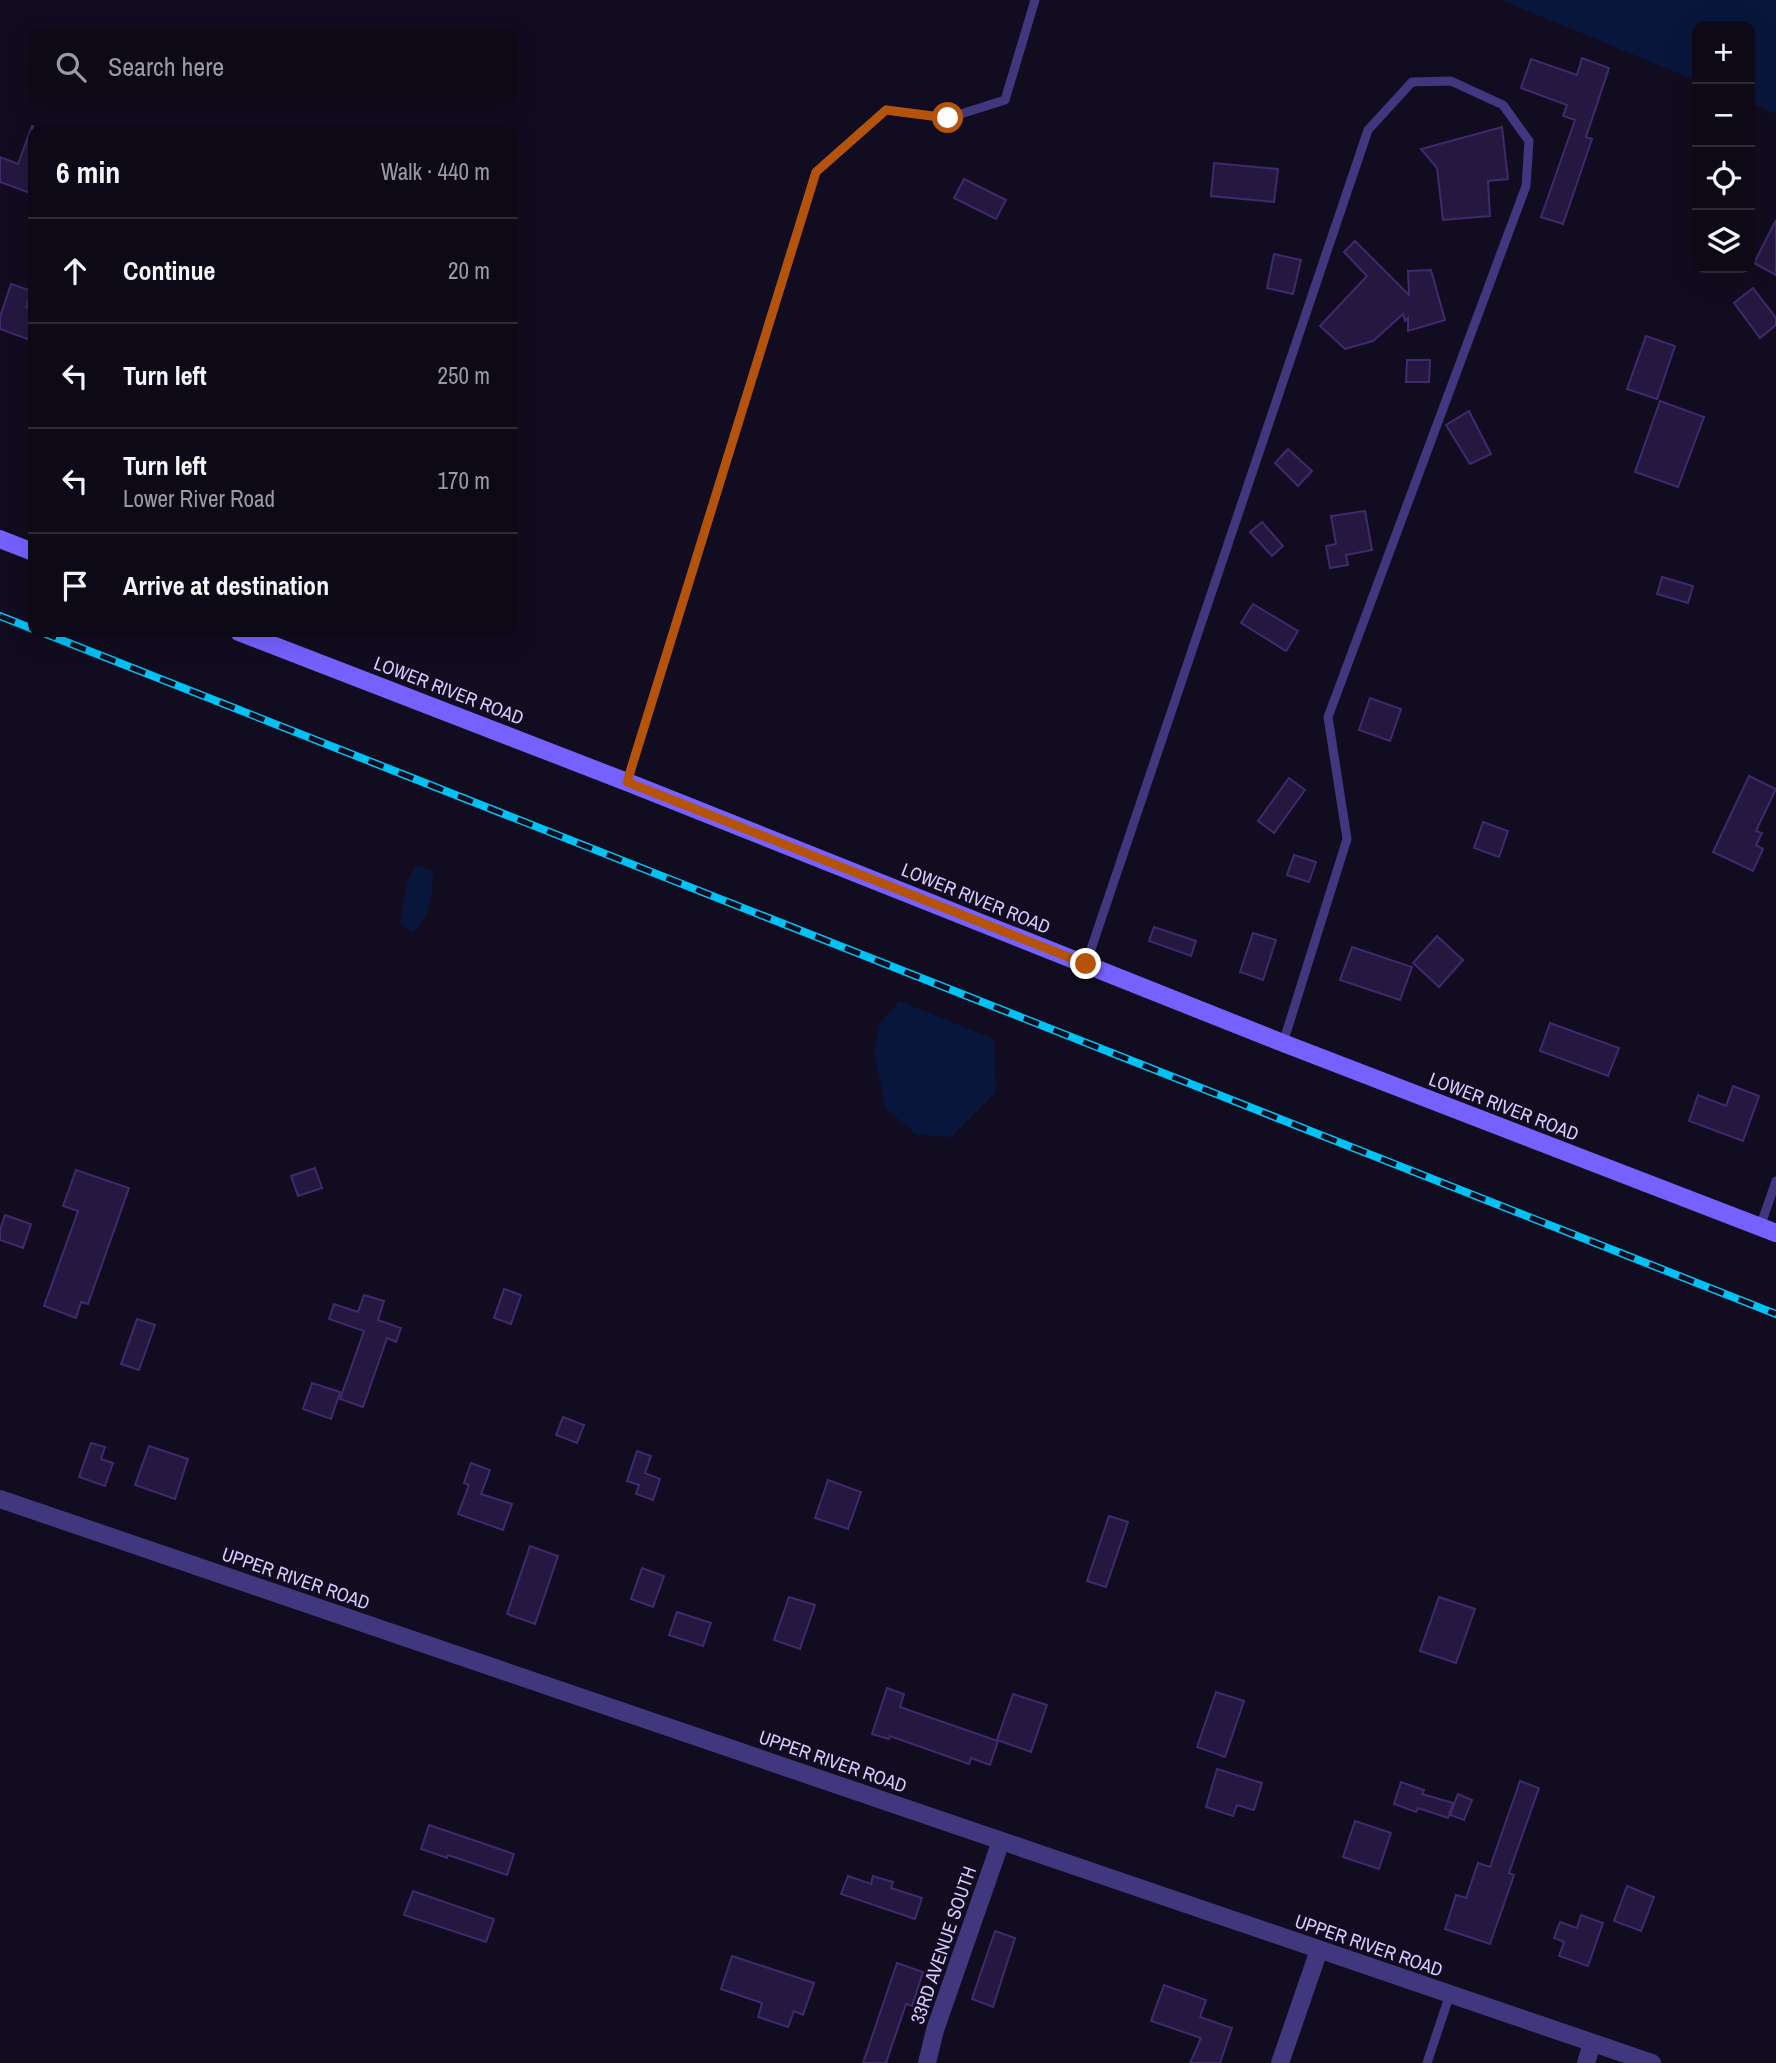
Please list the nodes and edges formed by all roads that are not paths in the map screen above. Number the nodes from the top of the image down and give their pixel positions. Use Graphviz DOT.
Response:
graph roads {
  1 [pos="1035,0"];
  2 [pos="0,539"];
  3 [pos="28,550"];
  4 [pos="252,637"];
  5 [pos="627,782"];
  6 [pos="1086,964"];
  7 [pos="1283,1043"];
  8 [pos="1776,1181"];
  9 [pos="1768,1230"];
  10 [pos="0,1499"];
  11 [pos="1002,1841"];
  12 [pos="1319,1950"];
  13 [pos="1450,1994"];
  14 [pos="1592,2043"];
  15 [pos="927,2063"];
  16 [pos="1280,2063"];
  17 [pos="1427,2063"];
  18 [pos="1586,2063"];
  19 [pos="1652,2063"];
  1 -- 5 [label="lane"];
  2 -- 3 [label="street"];
  4 -- 5 [label="street, LOWER RIVER ROAD"];
  5 -- 6 [label="street, LOWER RIVER ROAD"];
  6 -- 7 [label="street, LOWER RIVER ROAD"];
  6 -- 7 [label="lane"];
  7 -- 9 [label="street, LOWER RIVER ROAD"];
  8 -- 9 [label="lane"];
  10 -- 11 [label="street, UPPER RIVER ROAD"];
  11 -- 12 [label="street, UPPER RIVER ROAD"];
  11 -- 15 [label="street, 33RD AVENUE SOUTH"];
  12 -- 13 [label="street, UPPER RIVER ROAD"];
  12 -- 16 [label="street"];
  13 -- 14 [label="street, UPPER RIVER ROAD"];
  13 -- 17 [label="lane"];
  14 -- 18 [label="street"];
  14 -- 19 [label="street, UPPER RIVER ROAD"];
}
